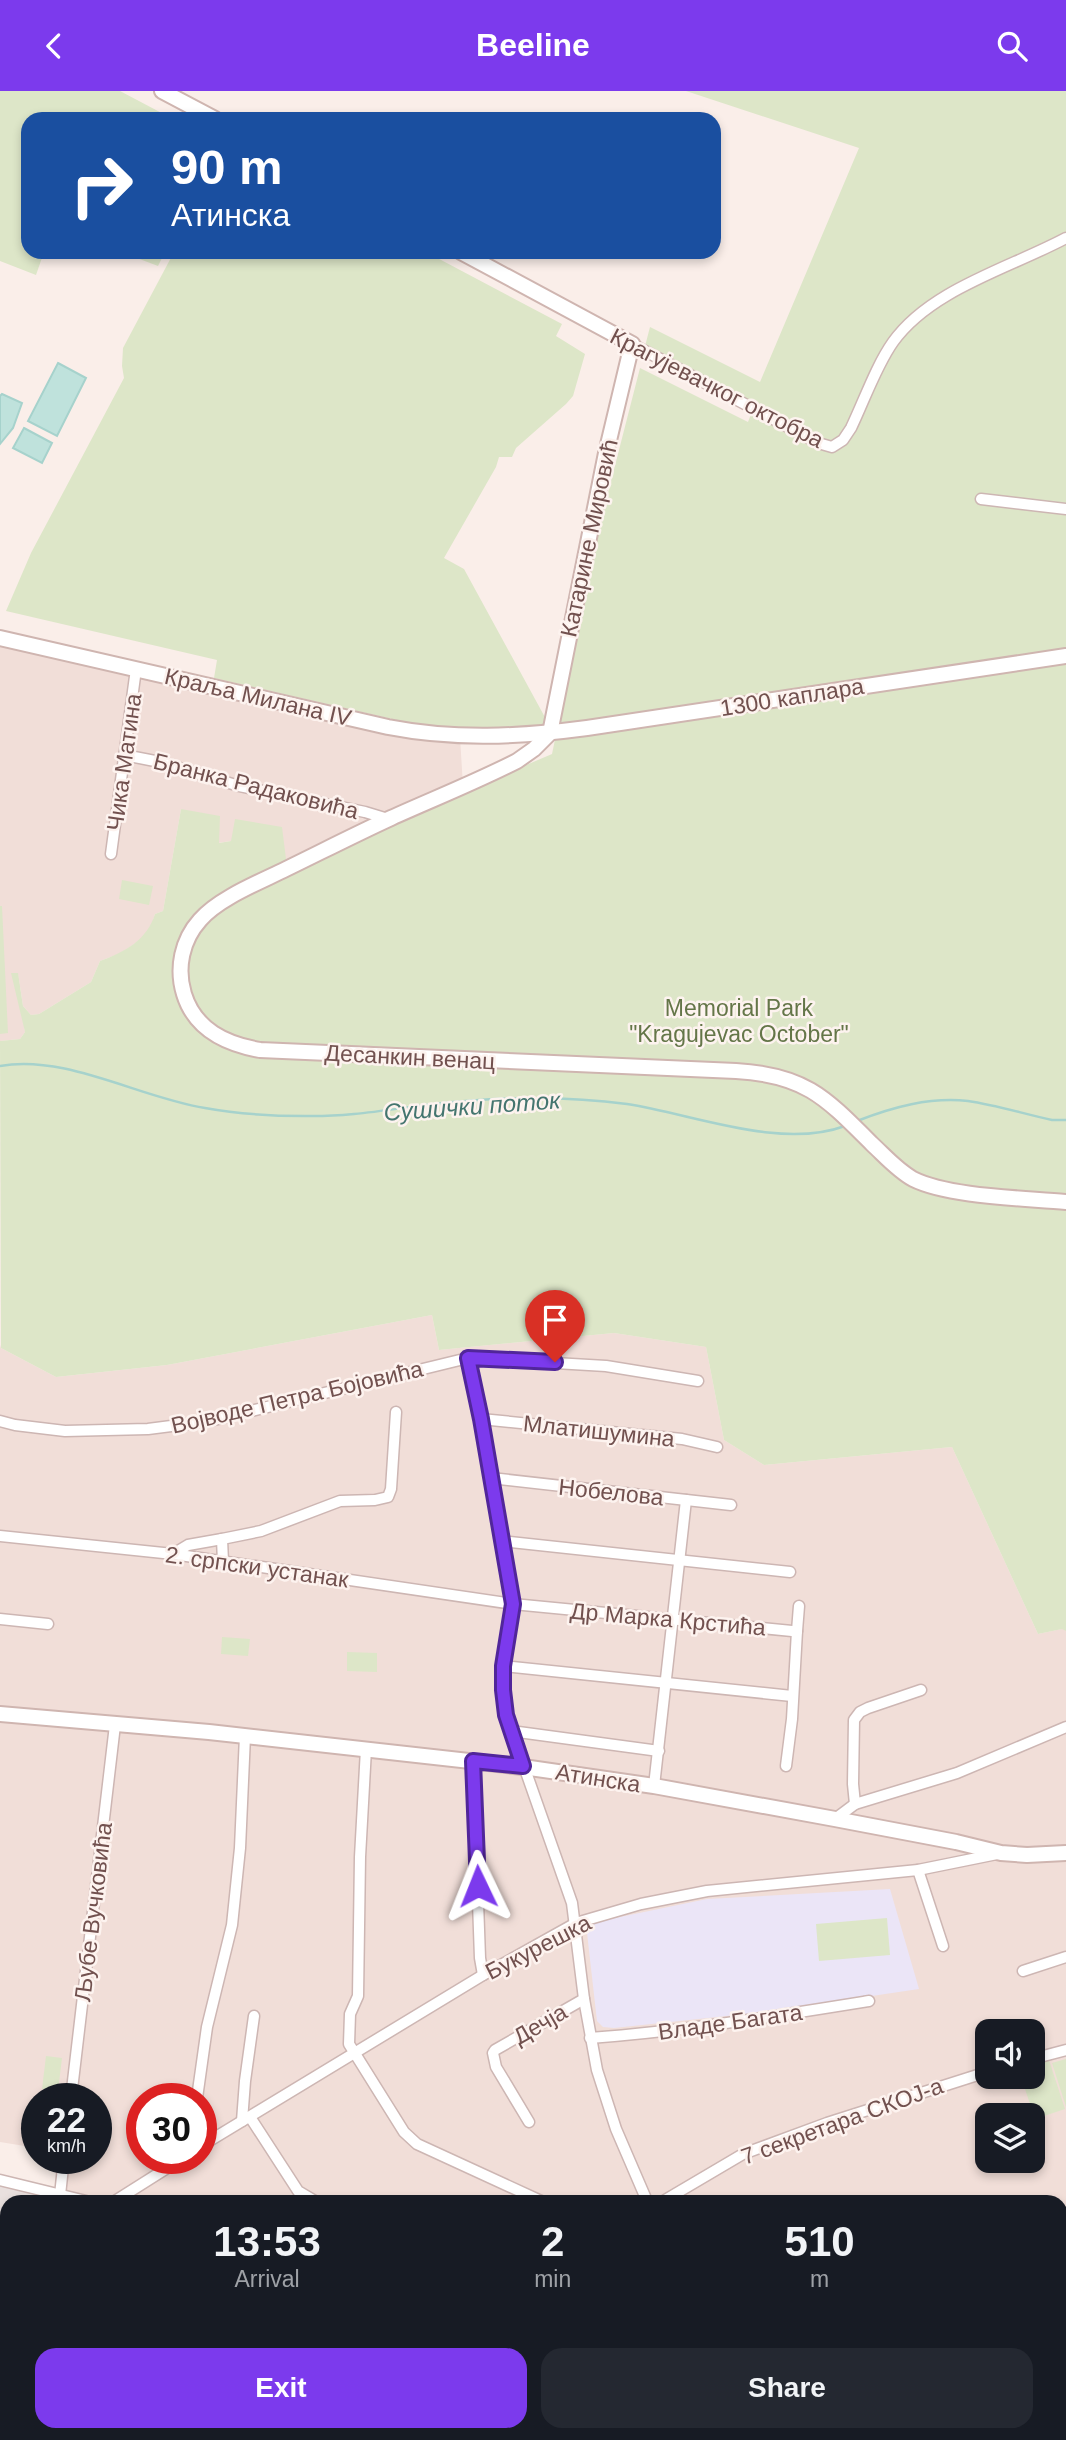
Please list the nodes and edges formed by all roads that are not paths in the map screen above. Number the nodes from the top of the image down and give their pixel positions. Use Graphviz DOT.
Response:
graph roads {
  1 [pos="162,91"];
  2 [pos="202,112"];
  3 [pos="1066,237"];
  4 [pos="474,259"];
  5 [pos="632,344"];
  6 [pos="981,499"];
  7 [pos="1066,509"];
  8 [pos="0,638"];
  9 [pos="1066,656"];
  10 [pos="136,669"];
  11 [pos="550,733"];
  12 [pos="518,737"];
  13 [pos="124,755"];
  14 [pos="525,755"];
  15 [pos="388,819"];
  16 [pos="111,854"];
  17 [pos="1066,1202"];
  18 [pos="468,1358"];
  19 [pos="698,1381"];
  20 [pos="396,1412"];
  21 [pos="481,1419"];
  22 [pos="0,1421"];
  23 [pos="717,1447"];
  24 [pos="491,1478"];
  25 [pos="686,1500"];
  26 [pos="731,1505"];
  27 [pos="0,1536"];
  28 [pos="222,1539"];
  29 [pos="501,1541"];
  30 [pos="173,1553"];
  31 [pos="680,1560"];
  32 [pos="223,1562"];
  33 [pos="790,1572"];
  34 [pos="513,1604"];
  35 [pos="799,1606"];
  36 [pos="0,1619"];
  37 [pos="674,1620"];
  38 [pos="48,1624"];
  39 [pos="797,1631"];
  40 [pos="503,1666"];
  41 [pos="667,1684"];
  42 [pos="921,1690"];
  43 [pos="792,1696"];
  44 [pos="0,1714"];
  45 [pos="115,1725"];
  46 [pos="1066,1727"];
  47 [pos="511,1731"];
  48 [pos="245,1736"];
  49 [pos="366,1749"];
  50 [pos="659,1751"];
  51 [pos="473,1761"];
  52 [pos="523,1766"];
  53 [pos="786,1766"];
  54 [pos="654,1786"];
  55 [pos="855,1804"];
  56 [pos="835,1819"];
  57 [pos="956,1842"];
  58 [pos="1001,1853"];
  59 [pos="1066,1853"];
  60 [pos="965,1861"];
  61 [pos="918,1870"];
  62 [pos="576,1923"];
  63 [pos="943,1946"];
  64 [pos="1066,1957"];
  65 [pos="1023,1971"];
  66 [pos="483,1975"];
  67 [pos="584,1999"];
  68 [pos="869,2001"];
  69 [pos="254,2016"];
  70 [pos="590,2038"];
  71 [pos="1066,2050"];
  72 [pos="354,2053"];
  73 [pos="1045,2056"];
  74 [pos="975,2076"];
  75 [pos="73,2083"];
  76 [pos="200,2083"];
  77 [pos="246,2119"];
  78 [pos="529,2122"];
  79 [pos="217,2136"];
  80 [pos="62,2174"];
  81 [pos="158,2174"];
  82 [pos="0,2180"];
  83 [pos="60,2195"];
  84 [pos="124,2195"];
  85 [pos="304,2195"];
  86 [pos="528,2195"];
  87 [pos="645,2195"];
  88 [pos="675,2195"];
  1 -- 2 [label="street"];
  3 -- 5 [label="street, Крагујевачког октобра"];
  4 -- 5 [label="street, Крагујевачког октобра"];
  5 -- 11 [label="street, Катарине Мировић"];
  6 -- 7 [label="street"];
  8 -- 10 [label="street, Краља Милана IV"];
  9 -- 11 [label="street, 1300 каплара"];
  10 -- 12 [label="street, Краља Милана IV"];
  10 -- 13 [label="street, Чика Матина"];
  11 -- 12 [label="street, 1300 каплара"];
  11 -- 14 [label="street, Десанкин венац"];
  12 -- 14 [label="street"];
  13 -- 15 [label="street, Бранка Радаковића"];
  13 -- 16 [label="street, Чика Матина"];
  14 -- 15 [label="street, Десанкин венац"];
  15 -- 17 [label="street, Десанкин венац"];
  18 -- 19 [label="street, Војводе Петра Бојовића"];
  18 -- 21 [label="street"];
  18 -- 22 [label="street, Војводе Петра Бојовића"];
  20 -- 28 [label="street"];
  21 -- 23 [label="street, Млатишумина"];
  21 -- 24 [label="street"];
  24 -- 25 [label="street, Нобелова"];
  24 -- 29 [label="street"];
  25 -- 26 [label="street, Нобелова"];
  25 -- 31 [label="street"];
  27 -- 30 [label="street, 2. српски устанак"];
  28 -- 30 [label="street"];
  28 -- 32 [label="street"];
  29 -- 31 [label="street"];
  29 -- 34 [label="street"];
  30 -- 32 [label="street, 2. српски устанак"];
  31 -- 33 [label="street"];
  31 -- 37 [label="street"];
  32 -- 34 [label="street, 2. српски устанак"];
  34 -- 37 [label="street, Др Марка Крстића"];
  34 -- 40 [label="street"];
  35 -- 39 [label="street, Др Марка Крстића"];
  36 -- 38 [label="street"];
  37 -- 39 [label="street, Др Марка Крстића"];
  37 -- 41 [label="street"];
  39 -- 43 [label="street"];
  40 -- 41 [label="street"];
  40 -- 47 [label="street"];
  41 -- 43 [label="street"];
  41 -- 50 [label="street"];
  42 -- 55 [label="street"];
  43 -- 53 [label="street"];
  44 -- 45 [label="street, Атинска"];
  45 -- 48 [label="street, Атинска"];
  45 -- 75 [label="street, Љубе Вучковића"];
  46 -- 55 [label="street"];
  47 -- 50 [label="street"];
  47 -- 52 [label="street"];
  48 -- 49 [label="street, Атинска"];
  48 -- 76 [label="street"];
  49 -- 51 [label="street, Атинска"];
  49 -- 72 [label="street"];
  50 -- 54 [label="street"];
  51 -- 52 [label="street, Атинска"];
  51 -- 66 [label="street"];
  52 -- 54 [label="street, Атинска"];
  52 -- 62 [label="street"];
  54 -- 56 [label="street, Атинска"];
  55 -- 56 [label="street"];
  56 -- 57 [label="street, Атинска"];
  57 -- 58 [label="street, Атинска"];
  57 -- 60 [label="street"];
  58 -- 59 [label="street, Атинска"];
  58 -- 60 [label="street, Букурешка"];
  60 -- 61 [label="street, Букурешка"];
  61 -- 62 [label="street, Букурешка"];
  61 -- 63 [label="street"];
  62 -- 66 [label="street, Букурешка"];
  62 -- 67 [label="street"];
  64 -- 65 [label="street"];
  66 -- 72 [label="street, Букурешка"];
  67 -- 70 [label="street"];
  67 -- 78 [label="street, Дечја"];
  68 -- 70 [label="street, Владе Багата"];
  69 -- 77 [label="street"];
  70 -- 87 [label="street"];
  71 -- 73 [label="street"];
  72 -- 77 [label="street, Букурешка"];
  72 -- 86 [label="street"];
  74 -- 88 [label="street, 7 секретара СКОЈ-а"];
  77 -- 79 [label="street, Букурешка"];
  77 -- 85 [label="street"];
  80 -- 83 [label="street"];
  81 -- 84 [label="street"];
  82 -- 83 [label="street"];
}
